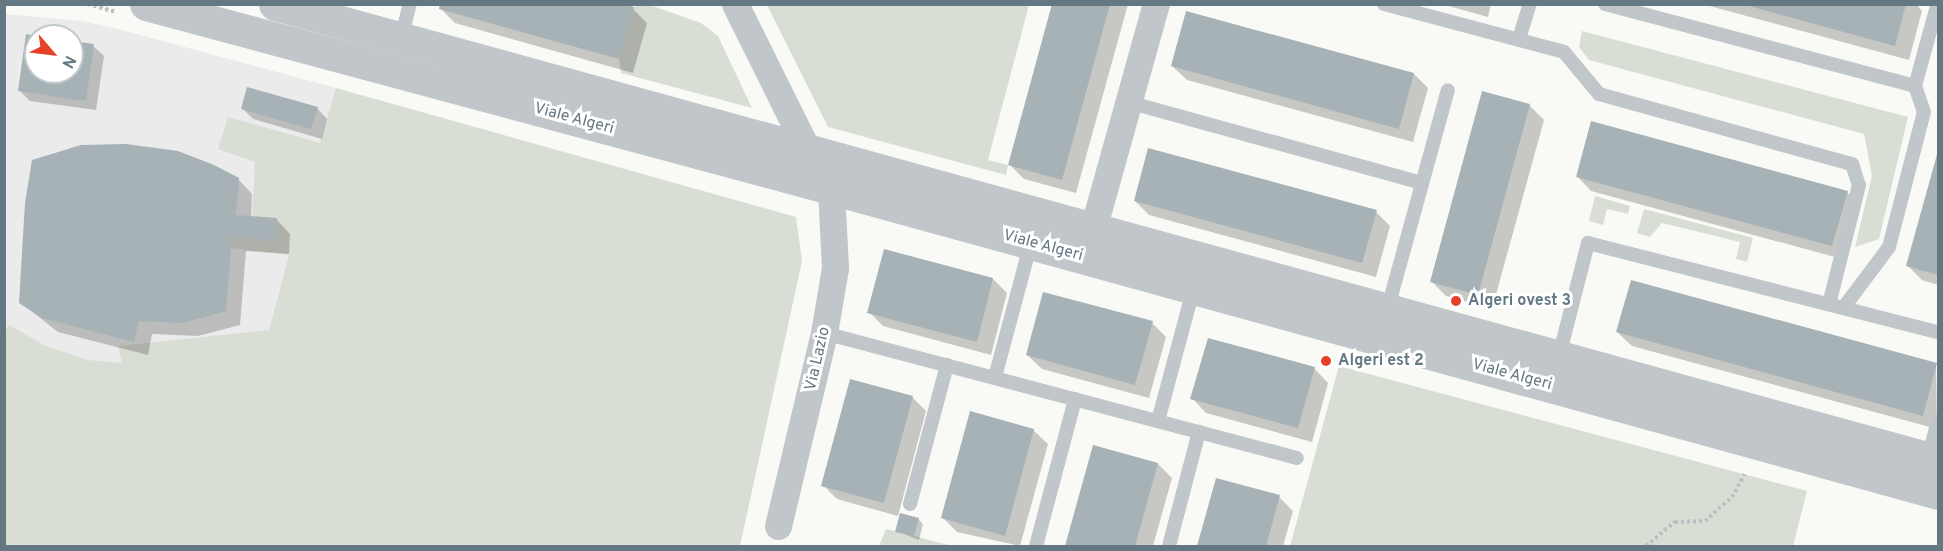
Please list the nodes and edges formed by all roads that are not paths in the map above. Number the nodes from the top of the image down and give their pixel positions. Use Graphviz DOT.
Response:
graph roads {
  1 [pos="146,4"];
  2 [pos="275,4"];
  3 [pos="410,4"];
  4 [pos="735,4"];
  5 [pos="1156,4"];
  6 [pos="1384,4"];
  7 [pos="1530,4"];
  8 [pos="1605,4"];
  9 [pos="1937,6"];
  10 [pos="401,39"];
  11 [pos="1519,39"];
  12 [pos="1915,86"];
  13 [pos="1448,90"];
  14 [pos="1128,102"];
  15 [pos="809,153"];
  16 [pos="1422,183"];
  17 [pos="831,188"];
  18 [pos="1093,229"];
  19 [pos="1031,242"];
  20 [pos="1194,287"];
  21 [pos="1829,304"];
  22 [pos="1844,307"];
  23 [pos="1387,311"];
  24 [pos="1938,332"];
  25 [pos="824,333"];
  26 [pos="1558,358"];
  27 [pos="947,365"];
  28 [pos="995,377"];
  29 [pos="1075,399"];
  30 [pos="1158,421"];
  31 [pos="1938,421"];
  32 [pos="1199,432"];
  33 [pos="1297,458"];
  34 [pos="1934,459"];
  35 [pos="1938,493"];
  36 [pos="910,504"];
  37 [pos="778,526"];
  38 [pos="1036,546"];
  39 [pos="1169,546"];
  1 -- 17 [label="street, Viale Algeri"];
  2 -- 10 [label="street, Viale Algeri"];
  3 -- 10 [label="lane"];
  4 -- 15 [label="street"];
  5 -- 14 [label="street"];
  6 -- 11 [label="lane"];
  7 -- 11 [label="lane"];
  8 -- 12 [label="lane"];
  9 -- 12 [label="lane"];
  10 -- 15 [label="street, Viale Algeri"];
  11 -- 21 [label="lane"];
  12 -- 22 [label="lane"];
  13 -- 16 [label="lane"];
  14 -- 16 [label="lane"];
  14 -- 18 [label="street"];
  15 -- 18 [label="street, Viale Algeri"];
  16 -- 23 [label="lane"];
  17 -- 19 [label="street, Viale Algeri"];
  17 -- 25 [label="street, Via Lazio"];
  18 -- 23 [label="street, Viale Algeri"];
  19 -- 20 [label="street, Viale Algeri"];
  19 -- 28 [label="lane"];
  20 -- 30 [label="lane"];
  20 -- 35 [label="street, Viale Algeri"];
  21 -- 22 [label="lane"];
  21 -- 26 [label="lane"];
  22 -- 24 [label="lane"];
  23 -- 26 [label="street, Viale Algeri"];
  25 -- 27 [label="lane"];
  25 -- 37 [label="street, Via Lazio"];
  26 -- 34 [label="street, Viale Algeri"];
  27 -- 28 [label="lane"];
  27 -- 36 [label="lane"];
  28 -- 29 [label="lane"];
  29 -- 30 [label="lane"];
  29 -- 38 [label="lane"];
  30 -- 32 [label="lane"];
  31 -- 34 [label="lane"];
  32 -- 33 [label="lane"];
  32 -- 39 [label="lane"];
}
